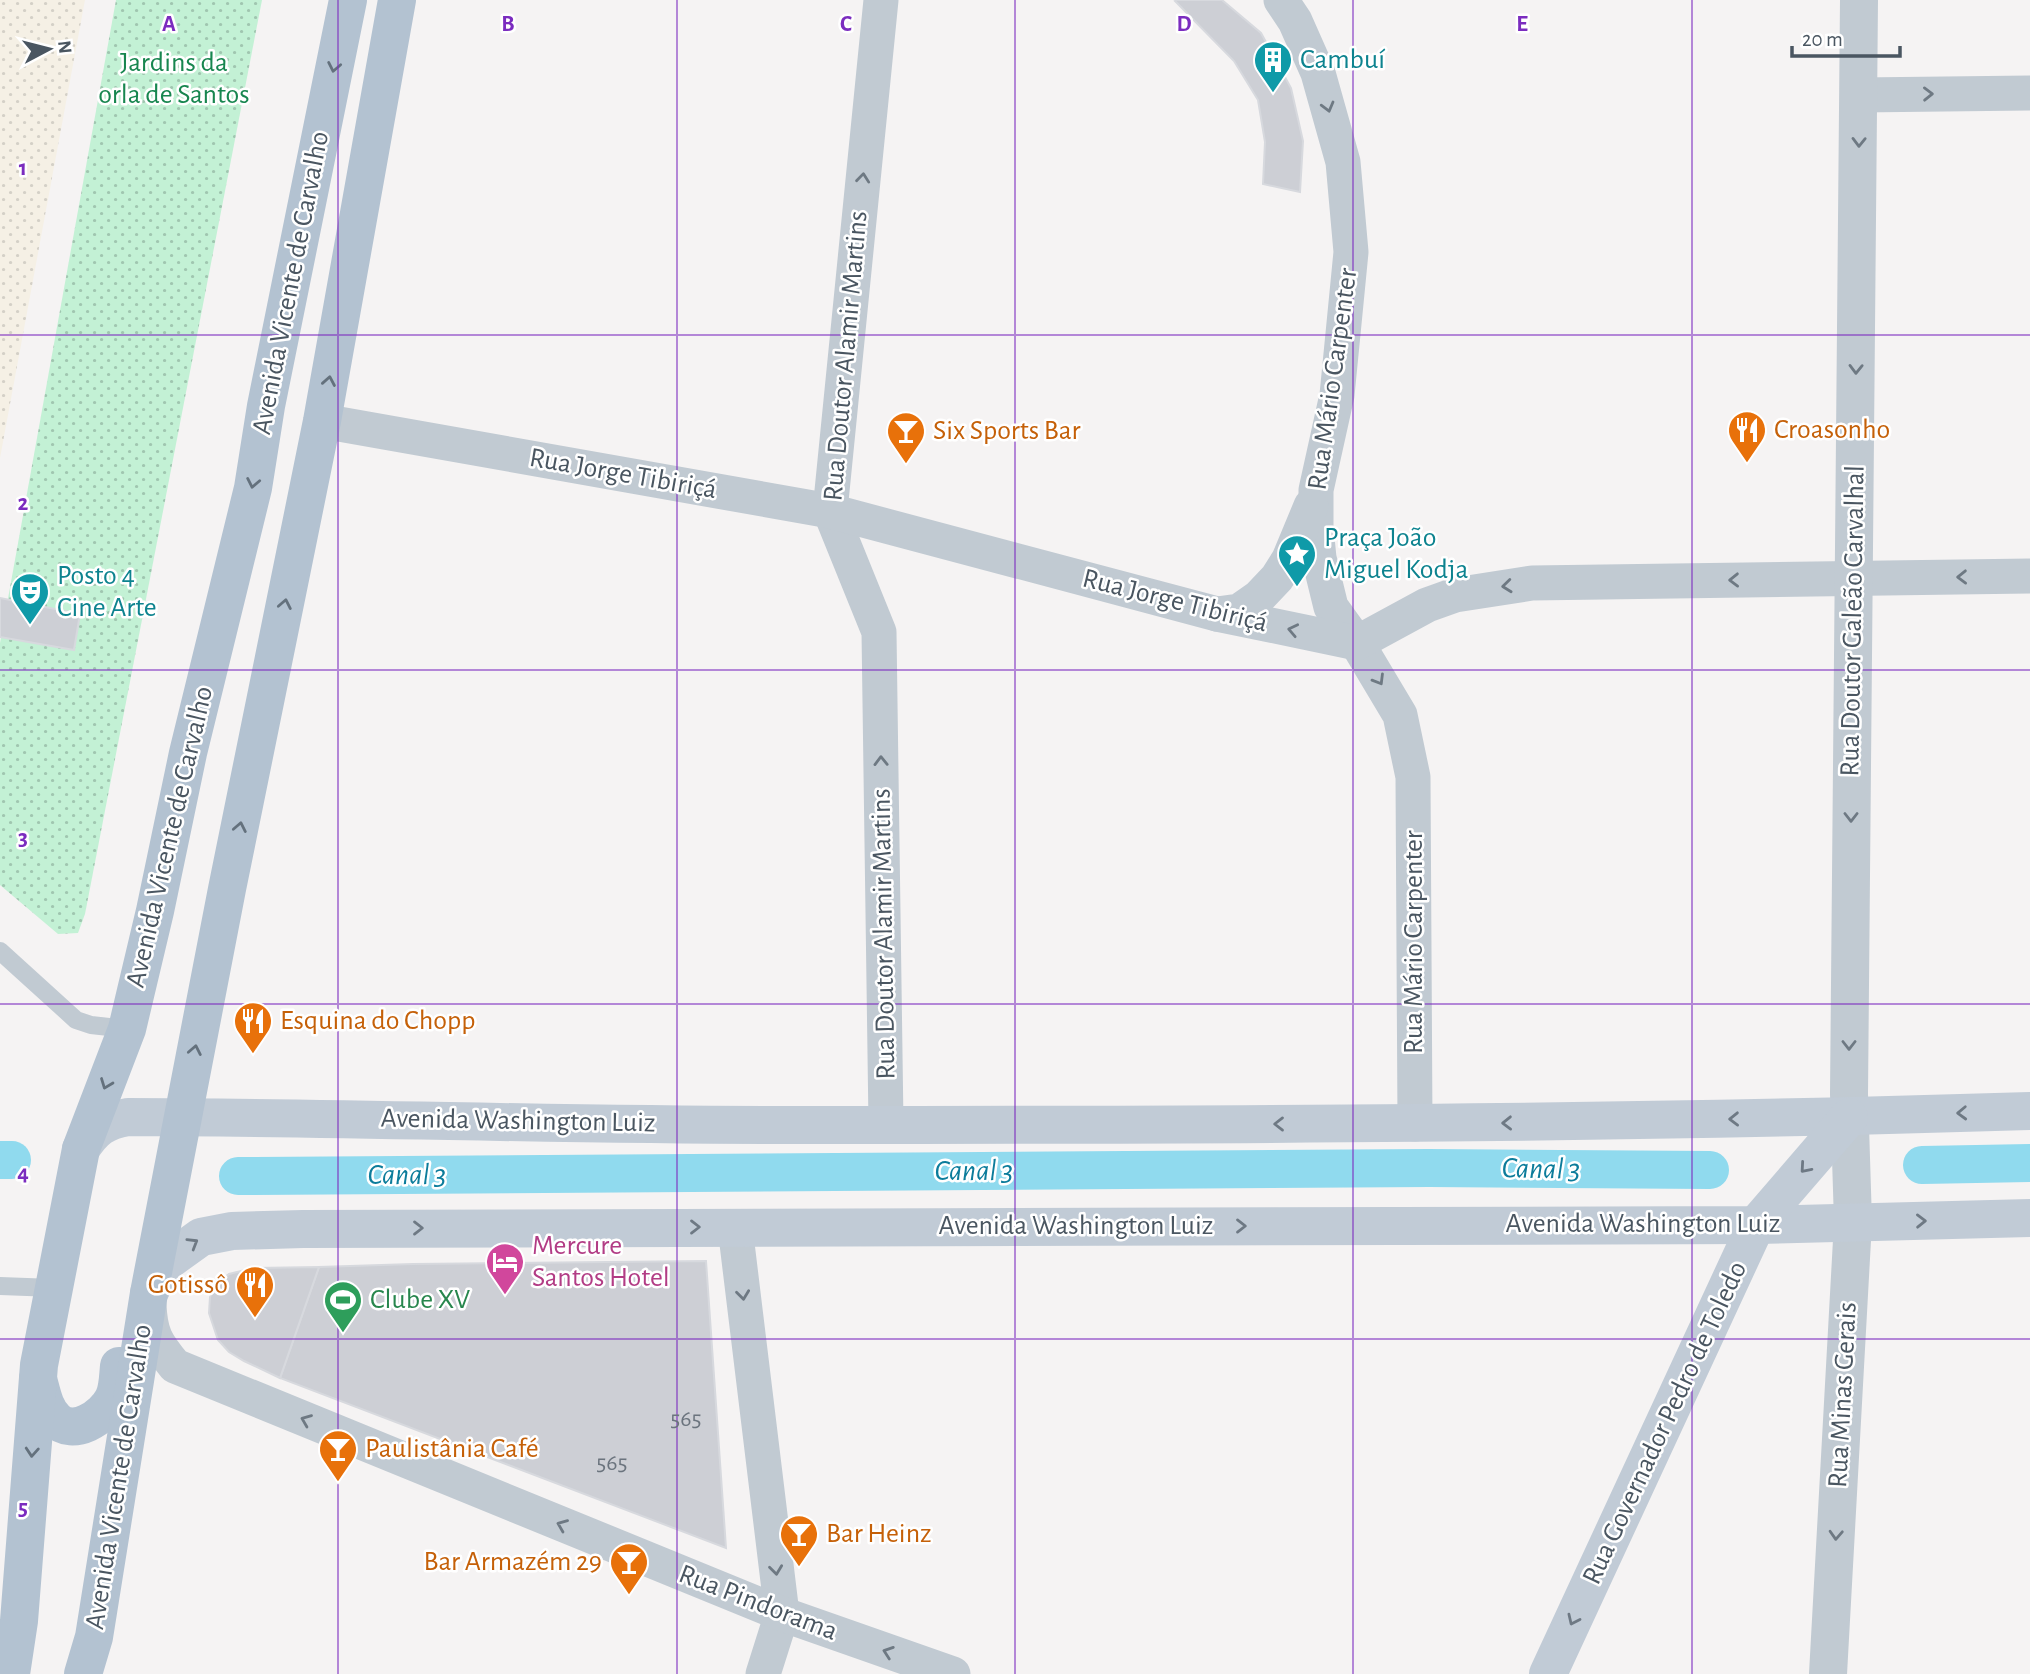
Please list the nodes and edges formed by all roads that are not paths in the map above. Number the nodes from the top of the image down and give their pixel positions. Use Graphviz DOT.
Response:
graph roads {
  1 [pos="348,0"];
  2 [pos="397,0"];
  3 [pos="881,0"];
  4 [pos="1281,0"];
  5 [pos="1859,0"];
  6 [pos="2030,93"];
  7 [pos="1859,95"];
  8 [pos="322,421"];
  9 [pos="1317,490"];
  10 [pos="830,511"];
  11 [pos="2030,576"];
  12 [pos="1853,578"];
  13 [pos="1217,614"];
  14 [pos="1357,643"];
  15 [pos="0,951"];
  16 [pos="127,1028"];
  17 [pos="2030,1111"];
  18 [pos="1849,1116"];
  19 [pos="182,1117"];
  20 [pos="886,1124"];
  21 [pos="1415,1124"];
  22 [pos="81,1149"];
  23 [pos="2030,1218"];
  24 [pos="1853,1222"];
  25 [pos="1756,1225"];
  26 [pos="735,1227"];
  27 [pos="0,1286"];
  28 [pos="54,1288"];
  29 [pos="149,1293"];
  30 [pos="38,1379"];
  31 [pos="782,1614"];
  32 [pos="11,1674"];
  33 [pos="83,1674"];
  34 [pos="762,1674"];
  35 [pos="953,1674"];
  36 [pos="1548,1674"];
  37 [pos="1828,1674"];
  1 -- 16 [label="main road, Avenida Vicente de Carvalho, one-way"];
  8 -- 2 [label="main road, Avenida Vicente de Carvalho, one-way"];
  10 -- 3 [label="street, Rua Doutor Alamir Martins, one-way"];
  4 -- 9 [label="street, Rua Mário Carpenter, one-way"];
  5 -- 7 [label="street, Rua Doutor Galeão Carvalhal"];
  7 -- 6 [label="street, one-way"];
  7 -- 12 [label="street, Rua Doutor Galeão Carvalhal, one-way"];
  8 -- 10 [label="street, Rua Jorge Tibiriçá"];
  19 -- 8 [label="main road, Avenida Vicente de Carvalho, one-way"];
  9 -- 13 [label="street"];
  9 -- 14 [label="street, Rua Mário Carpenter"];
  10 -- 13 [label="street, Rua Jorge Tibiriçá"];
  20 -- 10 [label="street, Rua Doutor Alamir Martins, one-way"];
  11 -- 12 [label="street, one-way"];
  12 -- 14 [label="street, one-way"];
  12 -- 18 [label="street, Rua Doutor Galeão Carvalhal, one-way"];
  14 -- 13 [label="street, Rua Jorge Tibiriçá, one-way"];
  14 -- 21 [label="street, Rua Mário Carpenter, one-way"];
  15 -- 16 [label="lane"];
  16 -- 22 [label="main road, Avenida Vicente de Carvalho, one-way"];
  17 -- 18 [label="main road, Avenida Washington Luiz, one-way"];
  18 -- 21 [label="main road, Avenida Washington Luiz, one-way"];
  18 -- 24 [label="street, Rua Minas Gerais"];
  18 -- 25 [label="main road, Rua Governador Pedro de Toledo, one-way"];
  19 -- 20 [label="main road, Avenida Washington Luiz"];
  19 -- 22 [label="main road, Avenida Washington Luiz"];
  19 -- 29 [label="main road, Avenida Vicente de Carvalho"];
  21 -- 20 [label="main road, Avenida Washington Luiz, one-way"];
  22 -- 28 [label="main road, Avenida Vicente de Carvalho"];
  24 -- 23 [label="main road, Avenida Washington Luiz, one-way"];
  24 -- 25 [label="main road, Avenida Washington Luiz"];
  24 -- 37 [label="street, Rua Minas Gerais, one-way"];
  26 -- 25 [label="main road, Avenida Washington Luiz, one-way"];
  25 -- 36 [label="main road, Rua Governador Pedro de Toledo, one-way"];
  29 -- 26 [label="main road, Avenida Washington Luiz, one-way"];
  26 -- 31 [label="street, one-way"];
  27 -- 28 [label="lane"];
  28 -- 30 [label="main road, Avenida Vicente de Carvalho"];
  29 -- 30 [label="main road"];
  31 -- 29 [label="street, Rua Pindorama, one-way"];
  29 -- 33 [label="main road, Avenida Vicente de Carvalho"];
  30 -- 32 [label="main road, Avenida Vicente de Carvalho, one-way"];
  31 -- 34 [label="street"];
  35 -- 31 [label="street, Rua Pindorama, one-way"];
}
